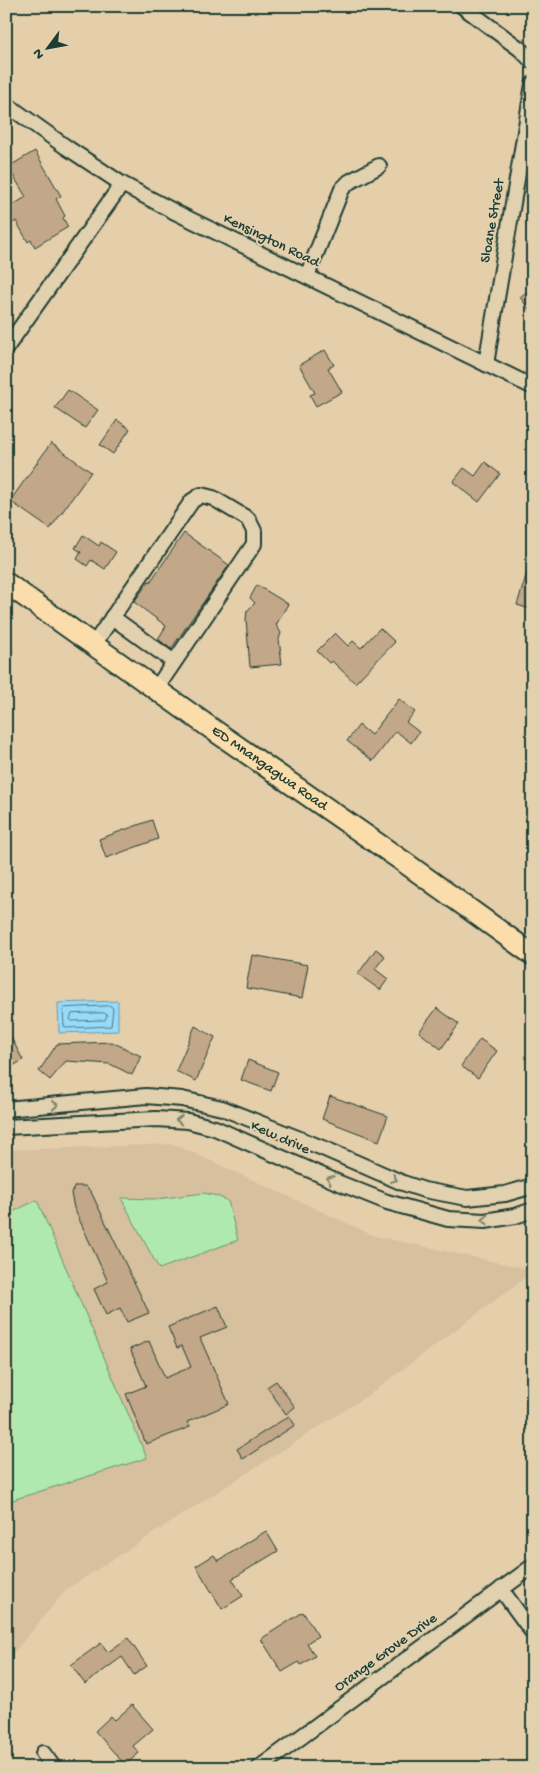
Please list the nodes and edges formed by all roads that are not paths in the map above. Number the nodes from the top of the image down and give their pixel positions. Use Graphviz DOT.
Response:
graph roads {
  1 [pos="462,6"];
  2 [pos="533,62"];
  3 [pos="533,84"];
  4 [pos="6,104"];
  5 [pos="379,166"];
  6 [pos="122,184"];
  7 [pos="307,276"];
  8 [pos="6,348"];
  9 [pos="486,364"];
  10 [pos="533,387"];
  11 [pos="6,583"];
  12 [pos="112,617"];
  13 [pos="94,644"];
  14 [pos="174,662"];
  15 [pos="156,688"];
  16 [pos="533,955"];
  17 [pos="6,1109"];
  18 [pos="6,1127"];
  19 [pos="533,1186"];
  20 [pos="533,1210"];
  21 [pos="533,1566"];
  22 [pos="501,1589"];
  23 [pos="533,1633"];
  24 [pos="43,1753"];
  25 [pos="54,1768"];
  26 [pos="259,1768"];
  1 -- 2 [label="street"];
  3 -- 9 [label="street, Sloane Street"];
  4 -- 6 [label="street, Kensington Road"];
  5 -- 7 [label="street"];
  6 -- 7 [label="street, Kensington Road"];
  6 -- 8 [label="street"];
  7 -- 9 [label="street, Kensington Road"];
  9 -- 10 [label="street, Kensington Road"];
  11 -- 13 [label="highway, ED Mnangagwa Road"];
  12 -- 13 [label="street"];
  12 -- 14 [label="street"];
  12 -- 14 [label="street"];
  13 -- 15 [label="highway, ED Mnangagwa Road"];
  14 -- 15 [label="street"];
  15 -- 16 [label="highway, ED Mnangagwa Road"];
  17 -- 19 [label="street, Kew drive, one-way"];
  20 -- 18 [label="street, Kew drive, one-way"];
  21 -- 22 [label="street, Orange Grove Drive"];
  22 -- 23 [label="street"];
  22 -- 26 [label="street, Orange Grove Drive"];
  24 -- 25 [label="street"];
}
